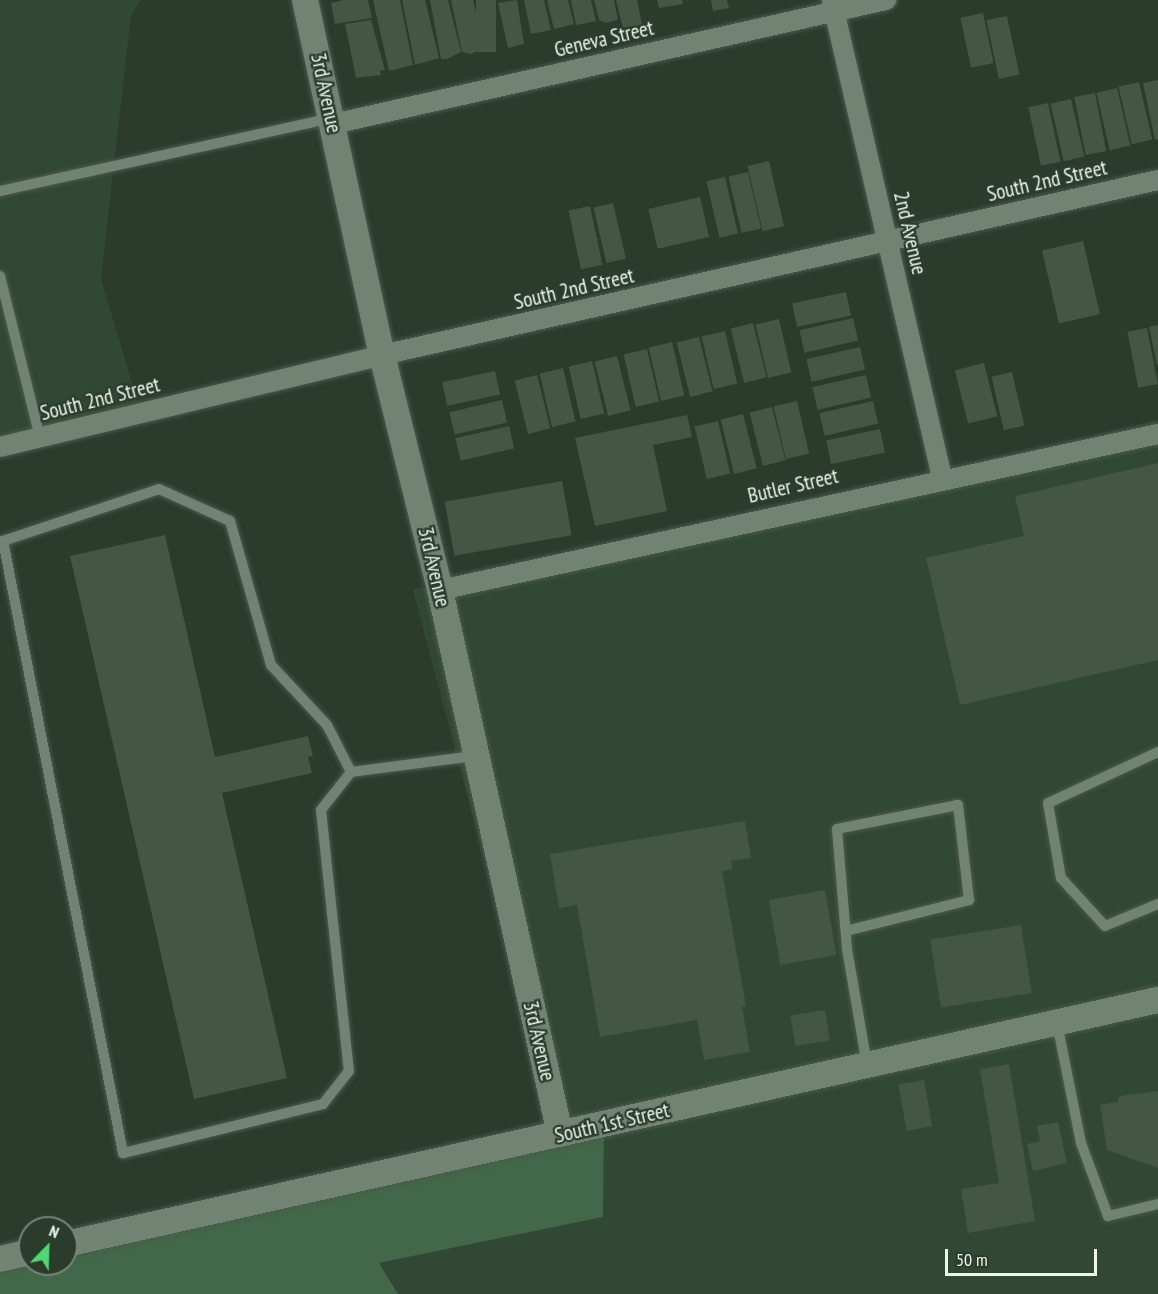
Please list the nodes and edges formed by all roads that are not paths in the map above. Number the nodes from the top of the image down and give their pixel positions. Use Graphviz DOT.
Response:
graph roads {
  1 [pos="305,0"];
  2 [pos="886,0"];
  3 [pos="833,6"];
  4 [pos="332,121"];
  5 [pos="1158,180"];
  6 [pos="0,192"];
  7 [pos="888,244"];
  8 [pos="0,276"];
  9 [pos="382,355"];
  10 [pos="1158,434"];
  11 [pos="40,438"];
  12 [pos="0,447"];
  13 [pos="942,478"];
  14 [pos="440,590"];
  15 [pos="1158,752"];
  16 [pos="475,756"];
  17 [pos="351,772"];
  18 [pos="1158,904"];
  19 [pos="846,932"];
  20 [pos="1158,1000"];
  21 [pos="1057,1023"];
  22 [pos="867,1065"];
  23 [pos="560,1134"];
  24 [pos="1158,1204"];
  25 [pos="78,1241"];
  26 [pos="18,1255"];
  27 [pos="0,1259"];
  1 -- 4 [label="street, 3rd Avenue"];
  2 -- 3 [label="street, Geneva Street"];
  3 -- 4 [label="street, Geneva Street"];
  3 -- 7 [label="street, 2nd Avenue"];
  4 -- 6 [label="lane"];
  4 -- 9 [label="street, 3rd Avenue"];
  5 -- 7 [label="street, South 2nd Street"];
  7 -- 9 [label="street, South 2nd Street"];
  7 -- 13 [label="street, 2nd Avenue"];
  8 -- 11 [label="lane"];
  9 -- 11 [label="street, South 2nd Street"];
  9 -- 14 [label="street, 3rd Avenue"];
  10 -- 13 [label="street, Butler Street"];
  11 -- 12 [label="street, South 2nd Street"];
  13 -- 14 [label="street, Butler Street"];
  14 -- 16 [label="street, 3rd Avenue"];
  15 -- 18 [label="lane"];
  16 -- 17 [label="lane"];
  16 -- 23 [label="street, 3rd Avenue"];
  17 -- 17 [label="lane"];
  19 -- 19 [label="lane"];
  19 -- 22 [label="lane"];
  20 -- 21 [label="street, South 1st Street"];
  21 -- 22 [label="street, South 1st Street"];
  21 -- 24 [label="lane"];
  22 -- 23 [label="street, South 1st Street"];
  23 -- 25 [label="street, South 1st Street"];
  26 -- 27 [label="street"];
}
